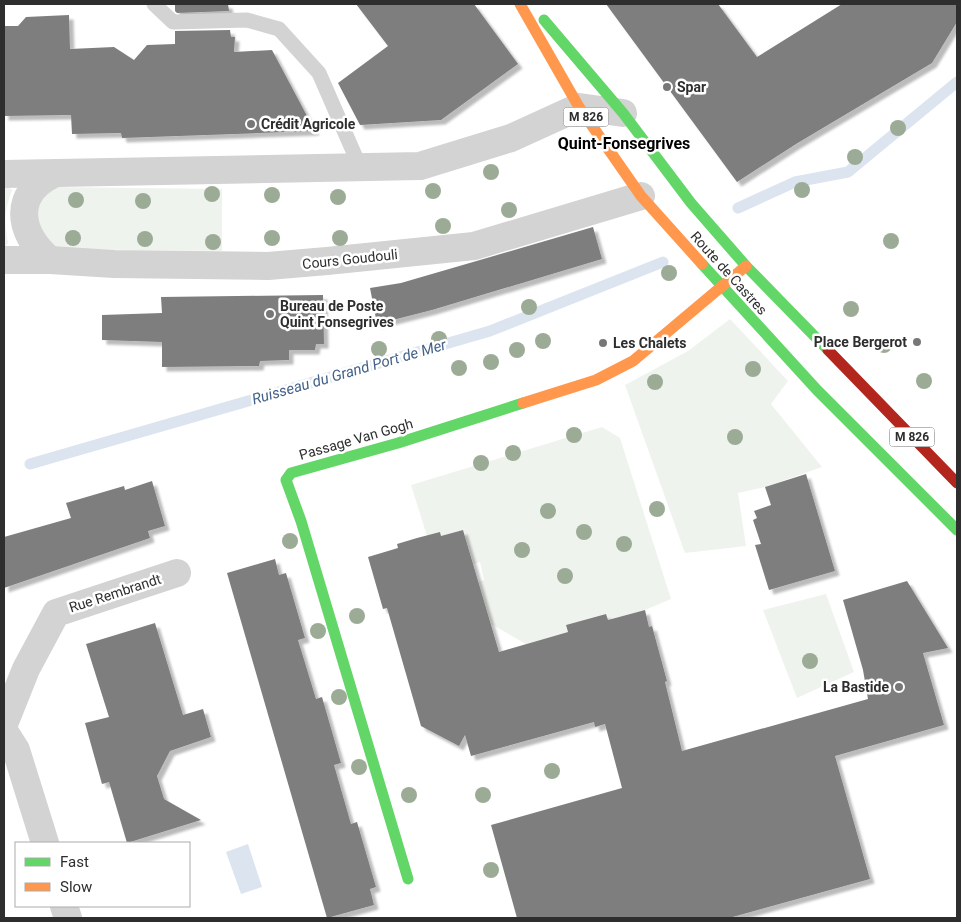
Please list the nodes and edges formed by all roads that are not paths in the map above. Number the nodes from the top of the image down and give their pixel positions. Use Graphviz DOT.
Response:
graph roads {
  1 [pos="154,4"];
  2 [pos="520,4"];
  3 [pos="530,4"];
  4 [pos="579,107"];
  5 [pos="622,113"];
  6 [pos="360,167"];
  7 [pos="4,174"];
  8 [pos="56,174"];
  9 [pos="641,196"];
  10 [pos="4,260"];
  11 [pos="50,260"];
  12 [pos="746,266"];
  13 [pos="722,287"];
  14 [pos="957,483"];
  15 [pos="957,530"];
  16 [pos="178,573"];
  17 [pos="4,724"];
  18 [pos="4,731"];
  19 [pos="45,842"];
  20 [pos="408,879"];
  1 -- 6 [label="lane"];
  2 -- 4 [label="main road, Route de Castres / M 826"];
  3 -- 5 [label="main road, Route de Castres / M 826"];
  4 -- 5 [label="street"];
  4 -- 6 [label="street"];
  4 -- 9 [label="main road, Route de Castres / M 826"];
  5 -- 12 [label="main road, Route de Castres / M 826"];
  6 -- 8 [label="street"];
  7 -- 8 [label="street"];
  8 -- 11 [label="street"];
  9 -- 11 [label="street, Cours Goudouli"];
  9 -- 13 [label="main road, Route de Castres / M 826"];
  10 -- 11 [label="street, Cours Goudouli"];
  12 -- 13 [label="main road, Passage Van Gogh"];
  12 -- 14 [label="main road, Route de Castres / M 826"];
  13 -- 15 [label="main road, Route de Castres / M 826"];
  13 -- 20 [label="main road, Passage Van Gogh"];
  16 -- 17 [label="street, Rue Rembrandt"];
  18 -- 19 [label="street"];
}
